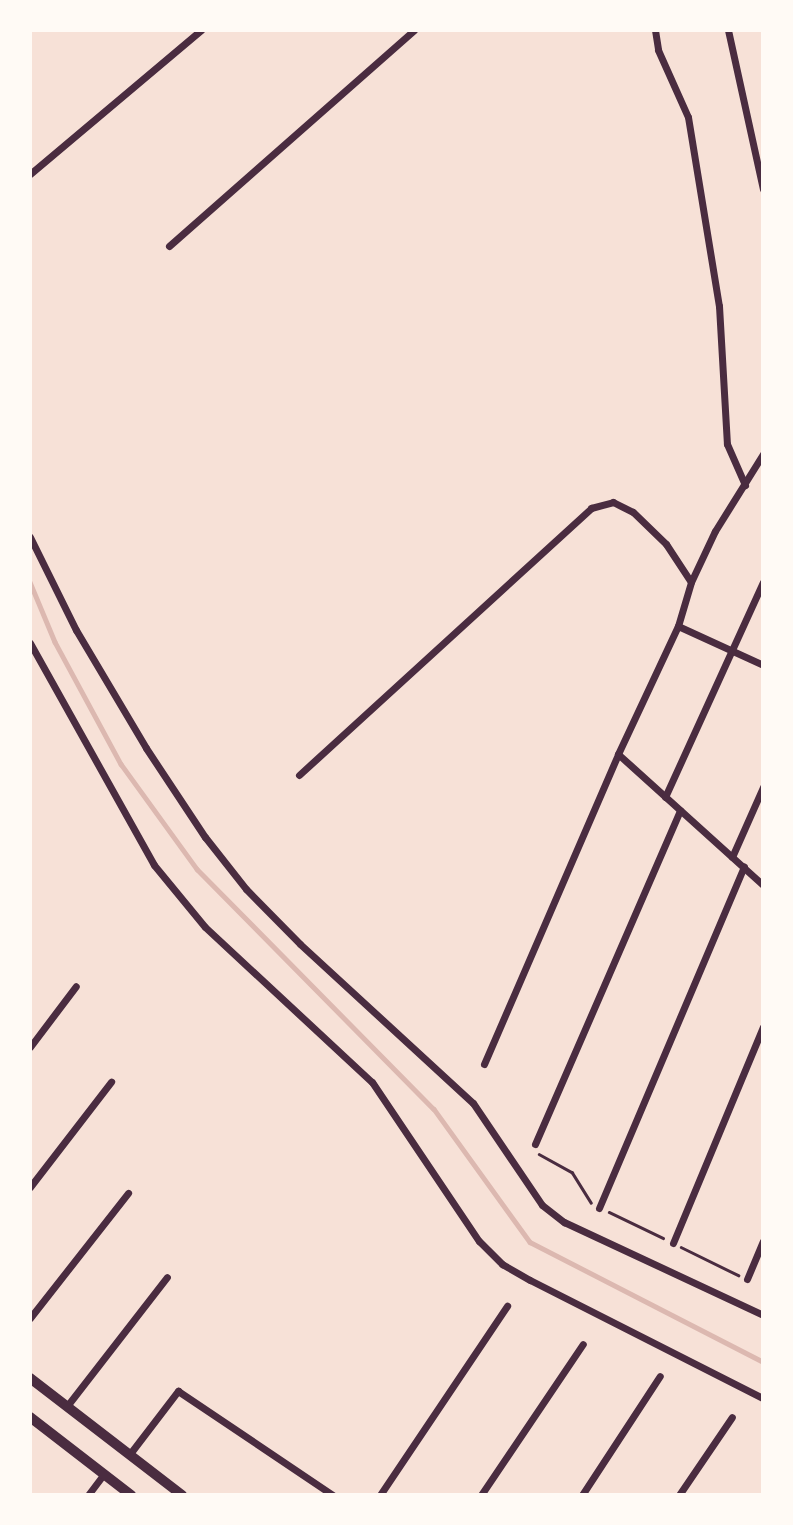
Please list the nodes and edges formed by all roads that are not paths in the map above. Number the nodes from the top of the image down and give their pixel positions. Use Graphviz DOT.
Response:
graph roads {
  1 [pos="201,30"];
  2 [pos="414,30"];
  3 [pos="655,30"];
  4 [pos="728,30"];
  5 [pos="30,174"];
  6 [pos="763,189"];
  7 [pos="169,246"];
  8 [pos="763,454"];
  9 [pos="745,485"];
  10 [pos="30,537"];
  11 [pos="691,582"];
  12 [pos="763,582"];
  13 [pos="678,626"];
  14 [pos="30,643"];
  15 [pos="732,650"];
  16 [pos="763,665"];
  17 [pos="618,754"];
  18 [pos="299,775"];
  19 [pos="763,787"];
  20 [pos="666,797"];
  21 [pos="680,810"];
  22 [pos="732,857"];
  23 [pos="744,867"];
  24 [pos="763,885"];
  25 [pos="76,986"];
  26 [pos="763,1027"];
  27 [pos="30,1047"];
  28 [pos="484,1064"];
  29 [pos="111,1082"];
  30 [pos="535,1144"];
  31 [pos="30,1187"];
  32 [pos="128,1193"];
  33 [pos="599,1208"];
  34 [pos="763,1241"];
  35 [pos="673,1243"];
  36 [pos="167,1277"];
  37 [pos="747,1279"];
  38 [pos="507,1306"];
  39 [pos="763,1315"];
  40 [pos="30,1318"];
  41 [pos="583,1344"];
  42 [pos="660,1376"];
  43 [pos="30,1378"];
  44 [pos="763,1398"];
  45 [pos="67,1406"];
  46 [pos="732,1417"];
  47 [pos="31,1422"];
  48 [pos="130,1455"];
  49 [pos="104,1474"];
  50 [pos="88,1495"];
  51 [pos="131,1495"];
  52 [pos="182,1495"];
  53 [pos="333,1495"];
  54 [pos="380,1495"];
  55 [pos="481,1495"];
  56 [pos="582,1495"];
  57 [pos="679,1495"];
  1 -- 5 [label="street"];
  2 -- 7 [label="street"];
  3 -- 9 [label="street"];
  4 -- 6 [label="street"];
  8 -- 9 [label="street"];
  9 -- 11 [label="street"];
  10 -- 39 [label="street"];
  11 -- 13 [label="street"];
  11 -- 18 [label="street"];
  12 -- 15 [label="street"];
  13 -- 15 [label="street"];
  13 -- 17 [label="street"];
  14 -- 44 [label="street"];
  15 -- 16 [label="street"];
  15 -- 20 [label="street"];
  17 -- 20 [label="street"];
  17 -- 28 [label="street"];
  19 -- 22 [label="street"];
  20 -- 21 [label="street"];
  21 -- 22 [label="street"];
  21 -- 30 [label="street"];
  22 -- 23 [label="street"];
  23 -- 24 [label="street"];
  23 -- 33 [label="street"];
  25 -- 27 [label="street"];
  26 -- 35 [label="street"];
  29 -- 31 [label="street"];
  32 -- 40 [label="street"];
  34 -- 37 [label="street"];
  36 -- 45 [label="street"];
  38 -- 54 [label="street"];
  41 -- 55 [label="street"];
  42 -- 56 [label="street"];
  43 -- 45 [label="street"];
  45 -- 48 [label="street"];
  46 -- 57 [label="street"];
  47 -- 49 [label="street"];
  48 -- 52 [label="street"];
  48 -- 53 [label="street"];
  49 -- 50 [label="street"];
  49 -- 51 [label="street"];
}
